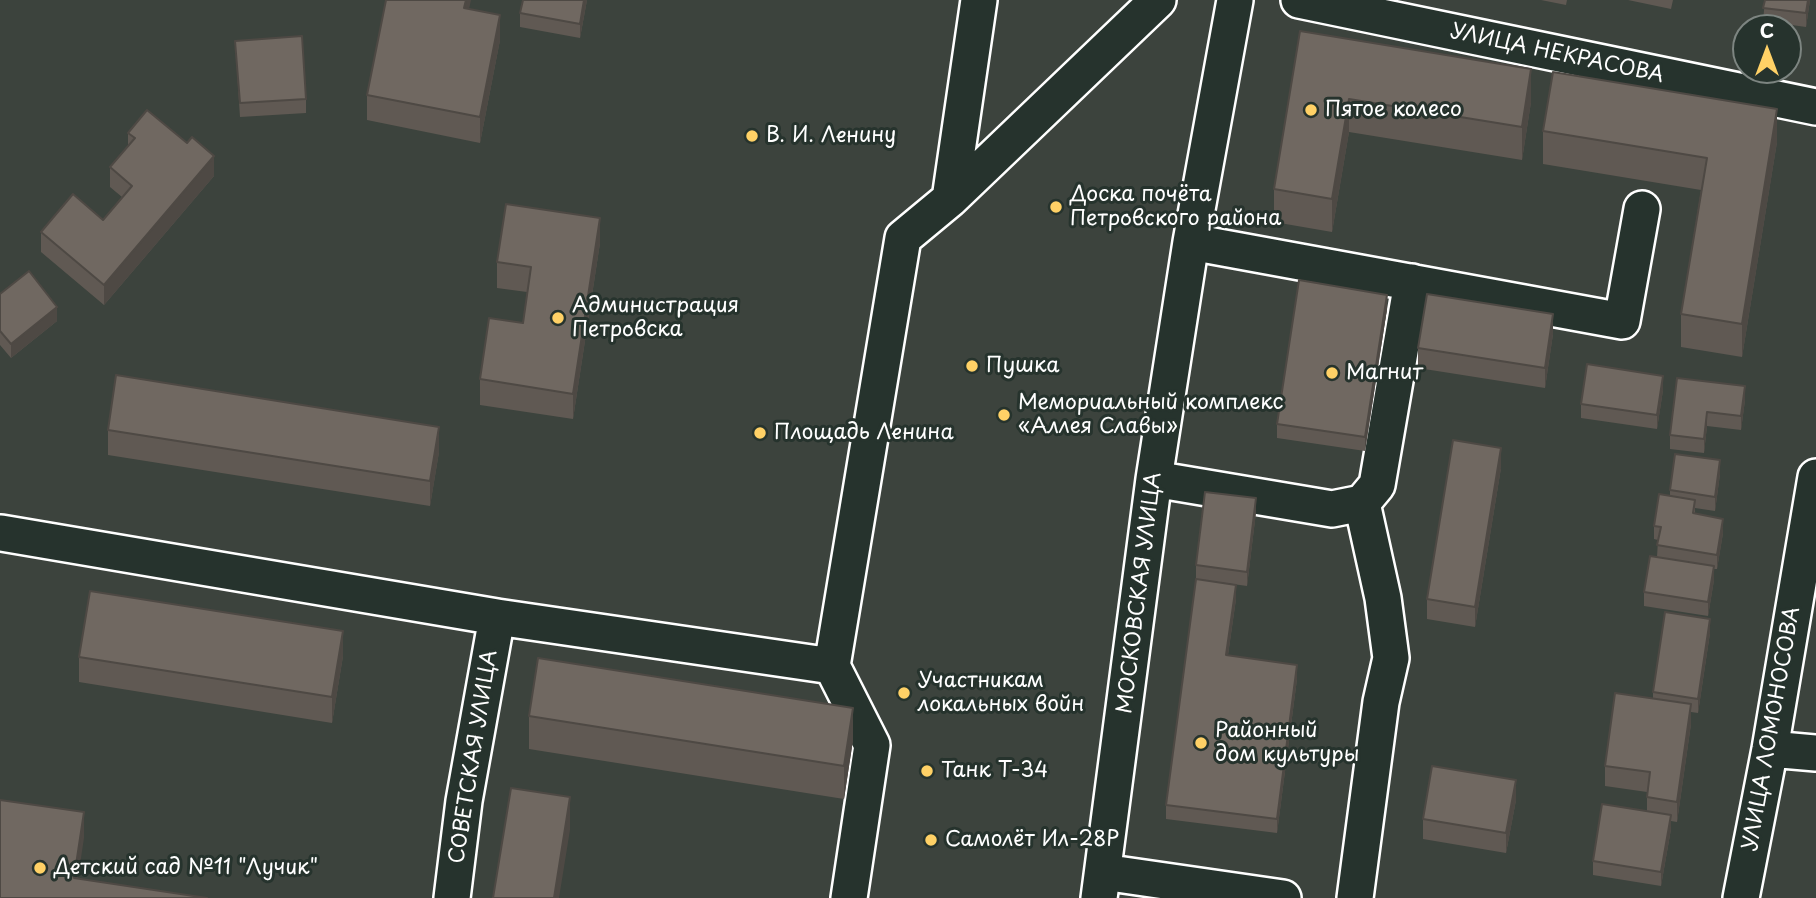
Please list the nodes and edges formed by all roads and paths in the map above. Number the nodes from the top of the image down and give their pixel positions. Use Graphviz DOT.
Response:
graph roads {
  1 [pos="979,0"];
  2 [pos="1158,0"];
  3 [pos="1236,0"];
  4 [pos="1299,0"];
  5 [pos="1816,107"];
  6 [pos="950,199"];
  7 [pos="1642,209"];
  8 [pos="1191,242"];
  9 [pos="1412,282"];
  10 [pos="1816,477"];
  11 [pos="1154,479"];
  12 [pos="1362,503"];
  13 [pos="1,533"];
  14 [pos="497,617"];
  15 [pos="832,666"];
  16 [pos="1770,749"];
  17 [pos="1816,754"];
  18 [pos="1101,885"];
  19 [pos="1248,896"];
  20 [pos="452,898"];
  21 [pos="849,898"];
  22 [pos="1283,898"];
  23 [pos="1355,898"];
  24 [pos="1741,898"];
  1 -- 6 [label="street"];
  2 -- 6 [label="street"];
  3 -- 8 [label="street, МОСКОВСКАЯ УЛИЦА"];
  4 -- 5 [label="street, УЛИЦА НЕКРАСОВА"];
  6 -- 15 [label="street"];
  7 -- 9 [label="street"];
  8 -- 9 [label="street"];
  8 -- 11 [label="street, МОСКОВСКАЯ УЛИЦА"];
  9 -- 12 [label="street"];
  10 -- 16 [label="street, УЛИЦА ЛОМОНОСОВА"];
  11 -- 12 [label="street"];
  11 -- 18 [label="street, МОСКОВСКАЯ УЛИЦА"];
  12 -- 23 [label="street"];
  13 -- 14 [label="street"];
  14 -- 15 [label="street"];
  14 -- 20 [label="street, СОВЕТСКАЯ УЛИЦА"];
  15 -- 21 [label="street"];
  16 -- 17 [label="street"];
  16 -- 24 [label="street, УЛИЦА ЛОМОНОСОВА"];
  18 -- 19 [label="street"];
  19 -- 22 [label="street"];
}
